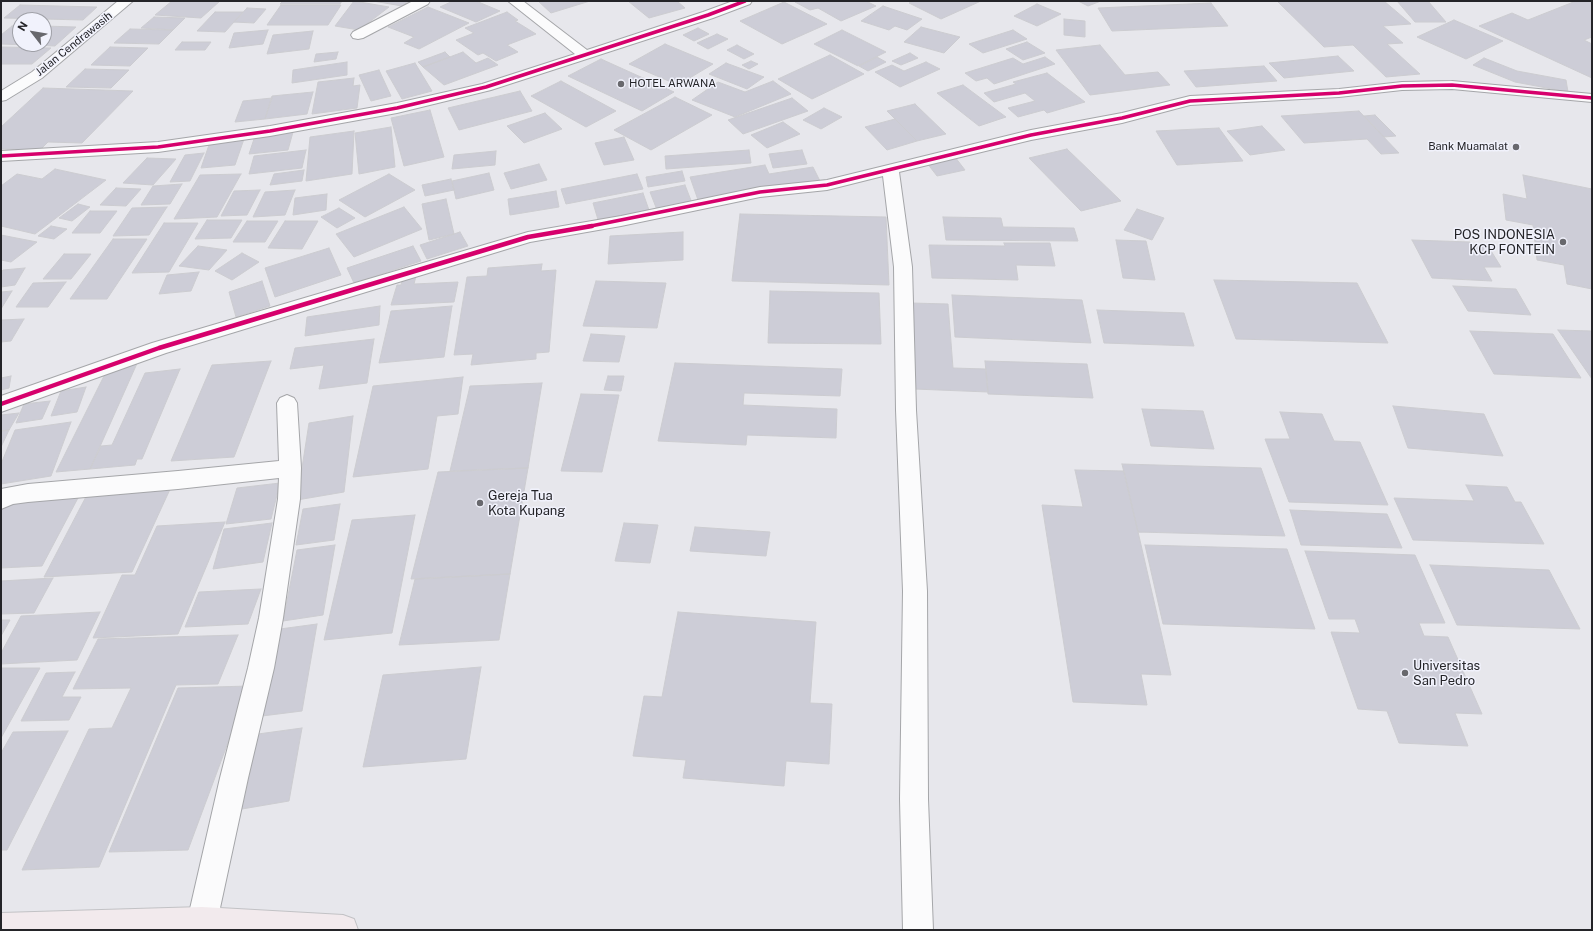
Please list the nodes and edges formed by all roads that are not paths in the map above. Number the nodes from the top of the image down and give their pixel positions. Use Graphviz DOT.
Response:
graph roads {
  1 [pos="126,1"];
  2 [pos="423,1"];
  3 [pos="515,1"];
  4 [pos="745,1"];
  5 [pos="358,35"];
  6 [pos="584,54"];
  7 [pos="1,97"];
  8 [pos="1592,98"];
  9 [pos="1,156"];
  10 [pos="890,170"];
  11 [pos="287,403"];
  12 [pos="1,404"];
  13 [pos="290,468"];
  14 [pos="1,500"];
  15 [pos="202,922"];
  16 [pos="1,928"];
  17 [pos="343,930"];
  18 [pos="918,930"];
  1 -- 7 [label="street, Jalan Cendrawasih"];
  2 -- 5 [label="street"];
  3 -- 6 [label="street"];
  4 -- 6 [label="street"];
  6 -- 9 [label="street"];
  8 -- 10 [label="street"];
  10 -- 12 [label="street"];
  10 -- 18 [label="street"];
  11 -- 13 [label="street"];
  13 -- 14 [label="street"];
  13 -- 15 [label="street"];
  15 -- 16 [label="highway"];
  15 -- 17 [label="highway"];
}
